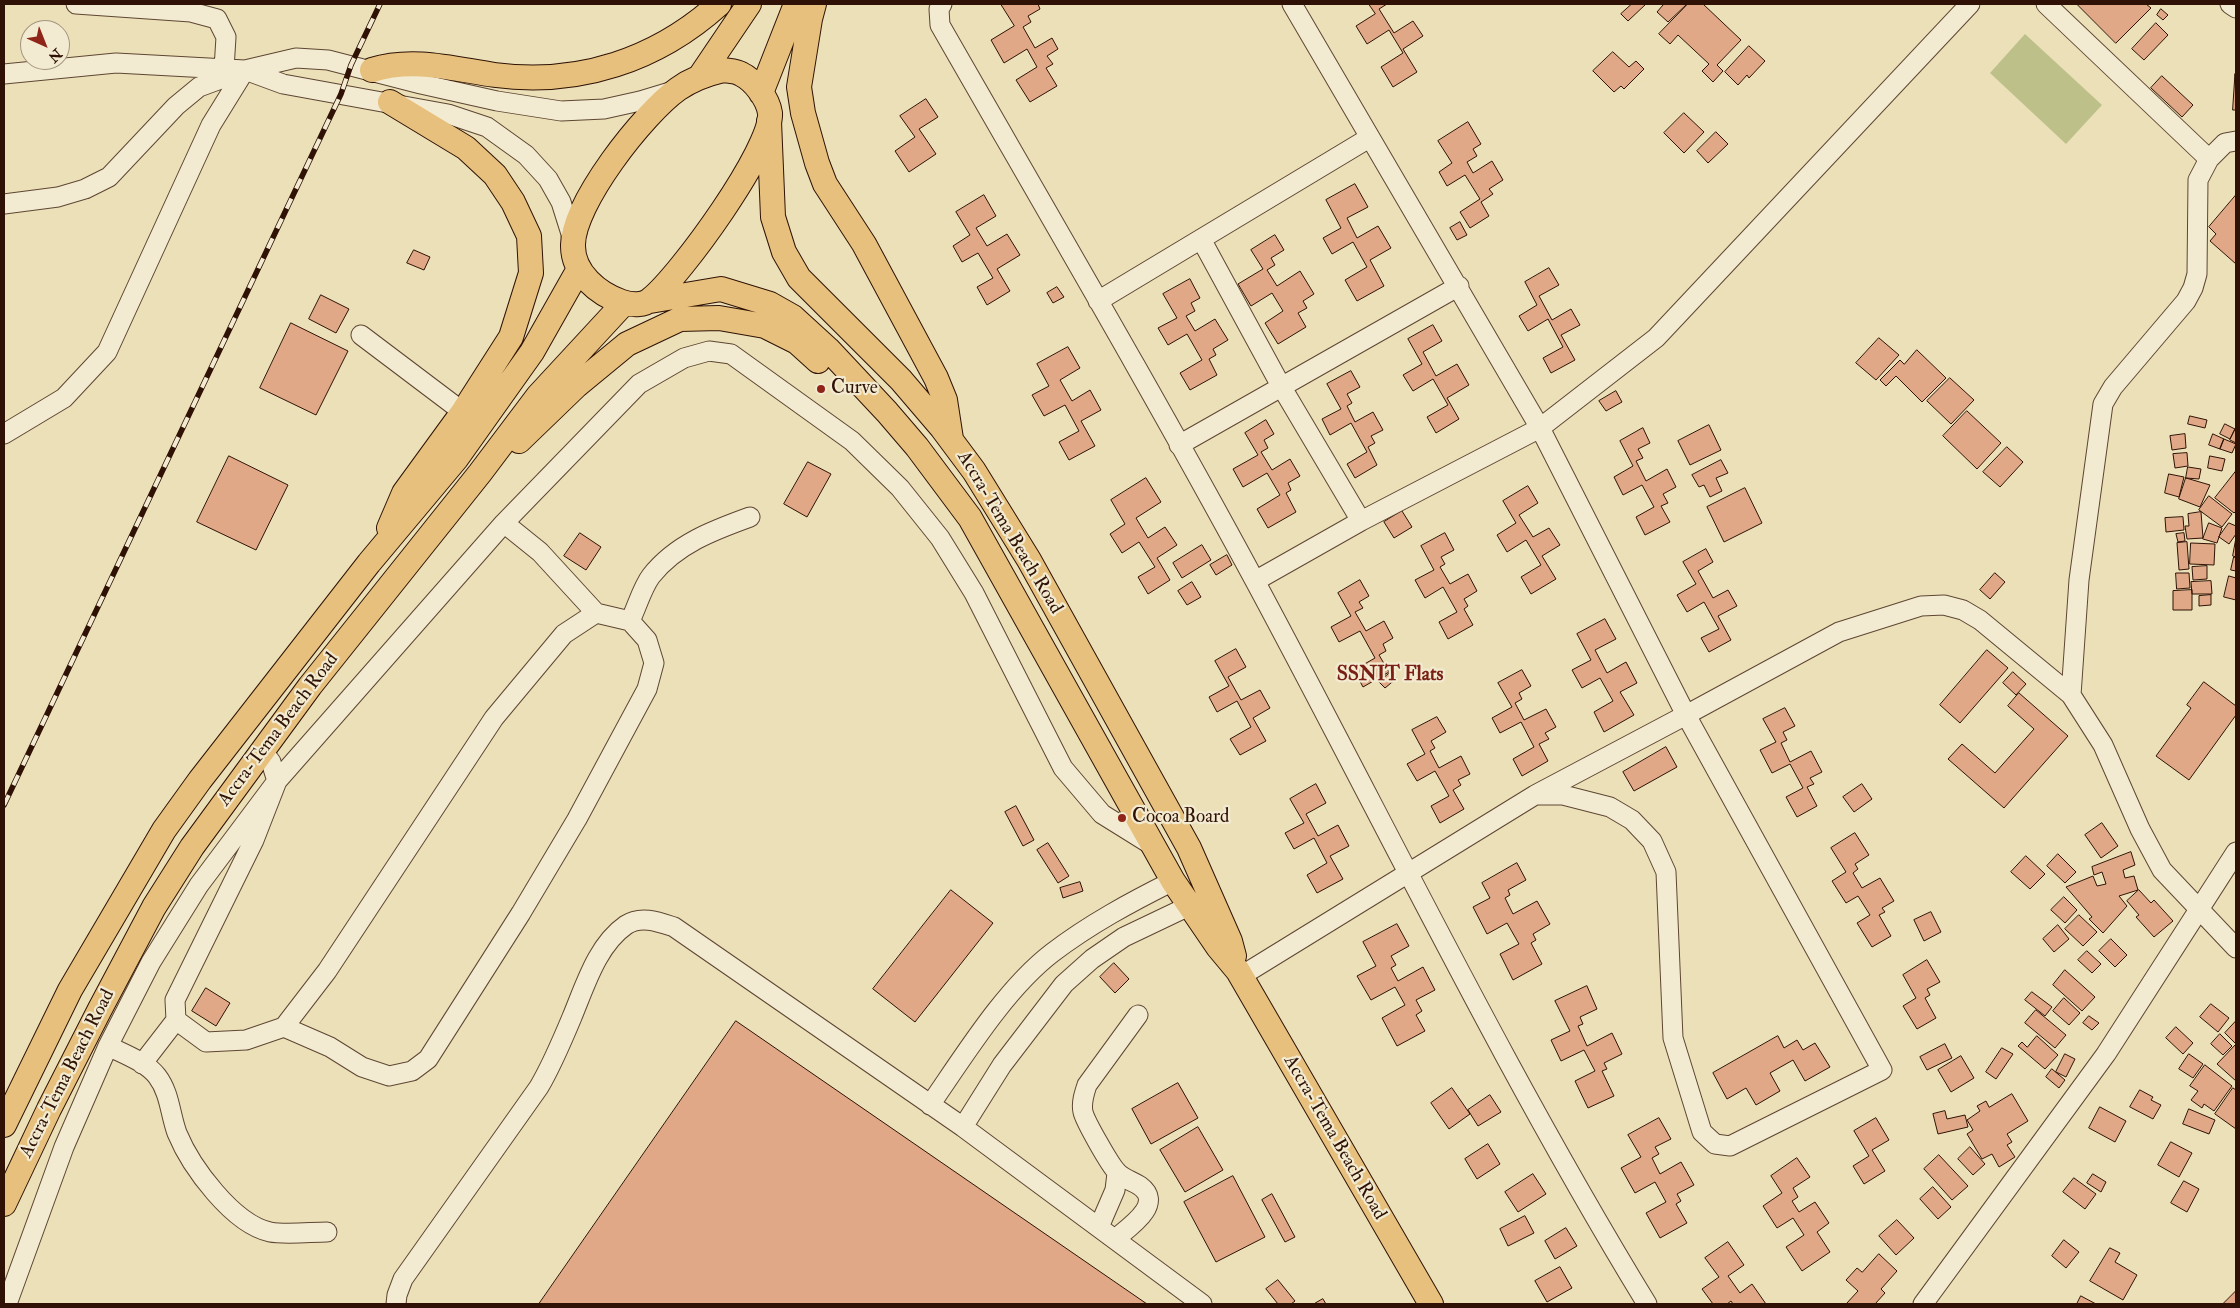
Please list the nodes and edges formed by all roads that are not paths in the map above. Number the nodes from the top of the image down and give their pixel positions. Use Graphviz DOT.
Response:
graph roads {
  1 [pos="76,4"];
  2 [pos="719,4"];
  3 [pos="749,4"];
  4 [pos="796,4"];
  5 [pos="814,4"];
  6 [pos="942,4"];
  7 [pos="1292,4"];
  8 [pos="1970,4"];
  9 [pos="2046,4"];
  10 [pos="2230,4"];
  11 [pos="2236,8"];
  12 [pos="224,69"];
  13 [pos="245,70"];
  14 [pos="372,70"];
  15 [pos="4,74"];
  16 [pos="701,75"];
  17 [pos="677,89"];
  18 [pos="761,93"];
  19 [pos="390,102"];
  20 [pos="769,121"];
  21 [pos="1369,138"];
  22 [pos="2236,142"];
  23 [pos="2209,159"];
  24 [pos="4,204"];
  25 [pos="1201,239"];
  26 [pos="573,240"];
  27 [pos="580,269"];
  28 [pos="1459,286"];
  29 [pos="1098,300"];
  30 [pos="650,301"];
  31 [pos="624,303"];
  32 [pos="361,335"];
  33 [pos="1281,386"];
  34 [pos="463,412"];
  35 [pos="887,412"];
  36 [pos="1540,428"];
  37 [pos="4,434"];
  38 [pos="952,440"];
  39 [pos="1179,445"];
  40 [pos="750,517"];
  41 [pos="442,519"];
  42 [pos="1361,521"];
  43 [pos="504,523"];
  44 [pos="379,551"];
  45 [pos="1255,581"];
  46 [pos="596,613"];
  47 [pos="630,621"];
  48 [pos="2071,695"];
  49 [pos="1686,715"];
  50 [pos="238,731"];
  51 [pos="262,750"];
  52 [pos="277,781"];
  53 [pos="1535,795"];
  54 [pos="1156,847"];
  55 [pos="2236,852"];
  56 [pos="1407,875"];
  57 [pos="1173,881"];
  58 [pos="1189,906"];
  59 [pos="2200,908"];
  60 [pos="2236,948"];
  61 [pos="1239,973"];
  62 [pos="1138,1015"];
  63 [pos="176,1020"];
  64 [pos="284,1026"];
  65 [pos="108,1046"];
  66 [pos="142,1064"];
  67 [pos="930,1105"];
  68 [pos="4,1125"];
  69 [pos="963,1127"];
  70 [pos="1117,1173"];
  71 [pos="4,1204"];
  72 [pos="1099,1227"];
  73 [pos="327,1232"];
  74 [pos="1115,1239"];
  75 [pos="7,1304"];
  76 [pos="396,1304"];
  77 [pos="1202,1304"];
  78 [pos="1431,1304"];
  79 [pos="1647,1304"];
  80 [pos="1923,1304"];
  1 -- 12 [label="street"];
  2 -- 14 [label="main road"];
  3 -- 16 [label="main road"];
  4 -- 18 [label="main road"];
  5 -- 38 [label="main road"];
  6 -- 29 [label="street"];
  7 -- 21 [label="street"];
  8 -- 36 [label="street"];
  9 -- 23 [label="street"];
  10 -- 11 [label="street"];
  12 -- 13 [label="street"];
  12 -- 15 [label="street"];
  13 -- 14 [label="street"];
  13 -- 19 [label="street"];
  13 -- 24 [label="street"];
  13 -- 37 [label="street"];
  14 -- 17 [label="street"];
  16 -- 17 [label="main road"];
  16 -- 18 [label="main road"];
  17 -- 26 [label="main road"];
  18 -- 20 [label="main road, Accra-Tema Beach Road"];
  19 -- 26 [label="street"];
  19 -- 34 [label="main road"];
  20 -- 30 [label="main road"];
  20 -- 38 [label="main road, Accra-Tema Beach Road"];
  21 -- 25 [label="street"];
  21 -- 28 [label="street"];
  22 -- 23 [label="street"];
  23 -- 48 [label="street"];
  25 -- 29 [label="street"];
  25 -- 33 [label="street"];
  26 -- 27 [label="main road"];
  27 -- 31 [label="main road"];
  27 -- 44 [label="main road"];
  28 -- 33 [label="street"];
  28 -- 36 [label="street"];
  29 -- 39 [label="street"];
  30 -- 31 [label="main road, Accra-Tema Beach Road"];
  30 -- 35 [label="main road, Accra-Tema Beach Road"];
  31 -- 41 [label="main road, Accra-Tema Beach Road"];
  32 -- 34 [label="street"];
  33 -- 39 [label="street"];
  33 -- 42 [label="street"];
  34 -- 44 [label="main road"];
  35 -- 41 [label="main road"];
  35 -- 54 [label="main road, Accra-Tema Beach Road"];
  36 -- 42 [label="street"];
  36 -- 49 [label="street"];
  38 -- 61 [label="main road, Accra-Tema Beach Road"];
  39 -- 45 [label="street"];
  40 -- 47 [label="street"];
  41 -- 51 [label="main road, Accra-Tema Beach Road"];
  42 -- 45 [label="street"];
  43 -- 46 [label="street"];
  43 -- 52 [label="street"];
  43 -- 54 [label="street"];
  44 -- 50 [label="main road"];
  45 -- 56 [label="street"];
  46 -- 47 [label="street"];
  46 -- 64 [label="street"];
  47 -- 64 [label="street"];
  48 -- 49 [label="street"];
  48 -- 59 [label="street"];
  49 -- 53 [label="street"];
  49 -- 53 [label="street"];
  50 -- 51 [label="main road"];
  50 -- 68 [label="main road"];
  51 -- 52 [label="street"];
  51 -- 71 [label="main road, Accra-Tema Beach Road"];
  52 -- 63 [label="street"];
  52 -- 65 [label="street"];
  53 -- 56 [label="street"];
  54 -- 57 [label="main road, Accra-Tema Beach Road"];
  55 -- 59 [label="street"];
  56 -- 61 [label="street"];
  56 -- 79 [label="street"];
  57 -- 58 [label="main road, Accra-Tema Beach Road"];
  57 -- 67 [label="street"];
  58 -- 61 [label="main road, Accra-Tema Beach Road"];
  58 -- 69 [label="street"];
  59 -- 60 [label="street"];
  59 -- 80 [label="street"];
  61 -- 78 [label="main road, Accra-Tema Beach Road"];
  62 -- 70 [label="street"];
  63 -- 64 [label="street"];
  63 -- 66 [label="street"];
  65 -- 66 [label="street"];
  65 -- 75 [label="street"];
  66 -- 73 [label="street"];
  67 -- 69 [label="street"];
  67 -- 76 [label="street"];
  69 -- 72 [label="street"];
  70 -- 72 [label="street"];
  70 -- 74 [label="street"];
  72 -- 74 [label="street"];
  74 -- 77 [label="street"];
}
